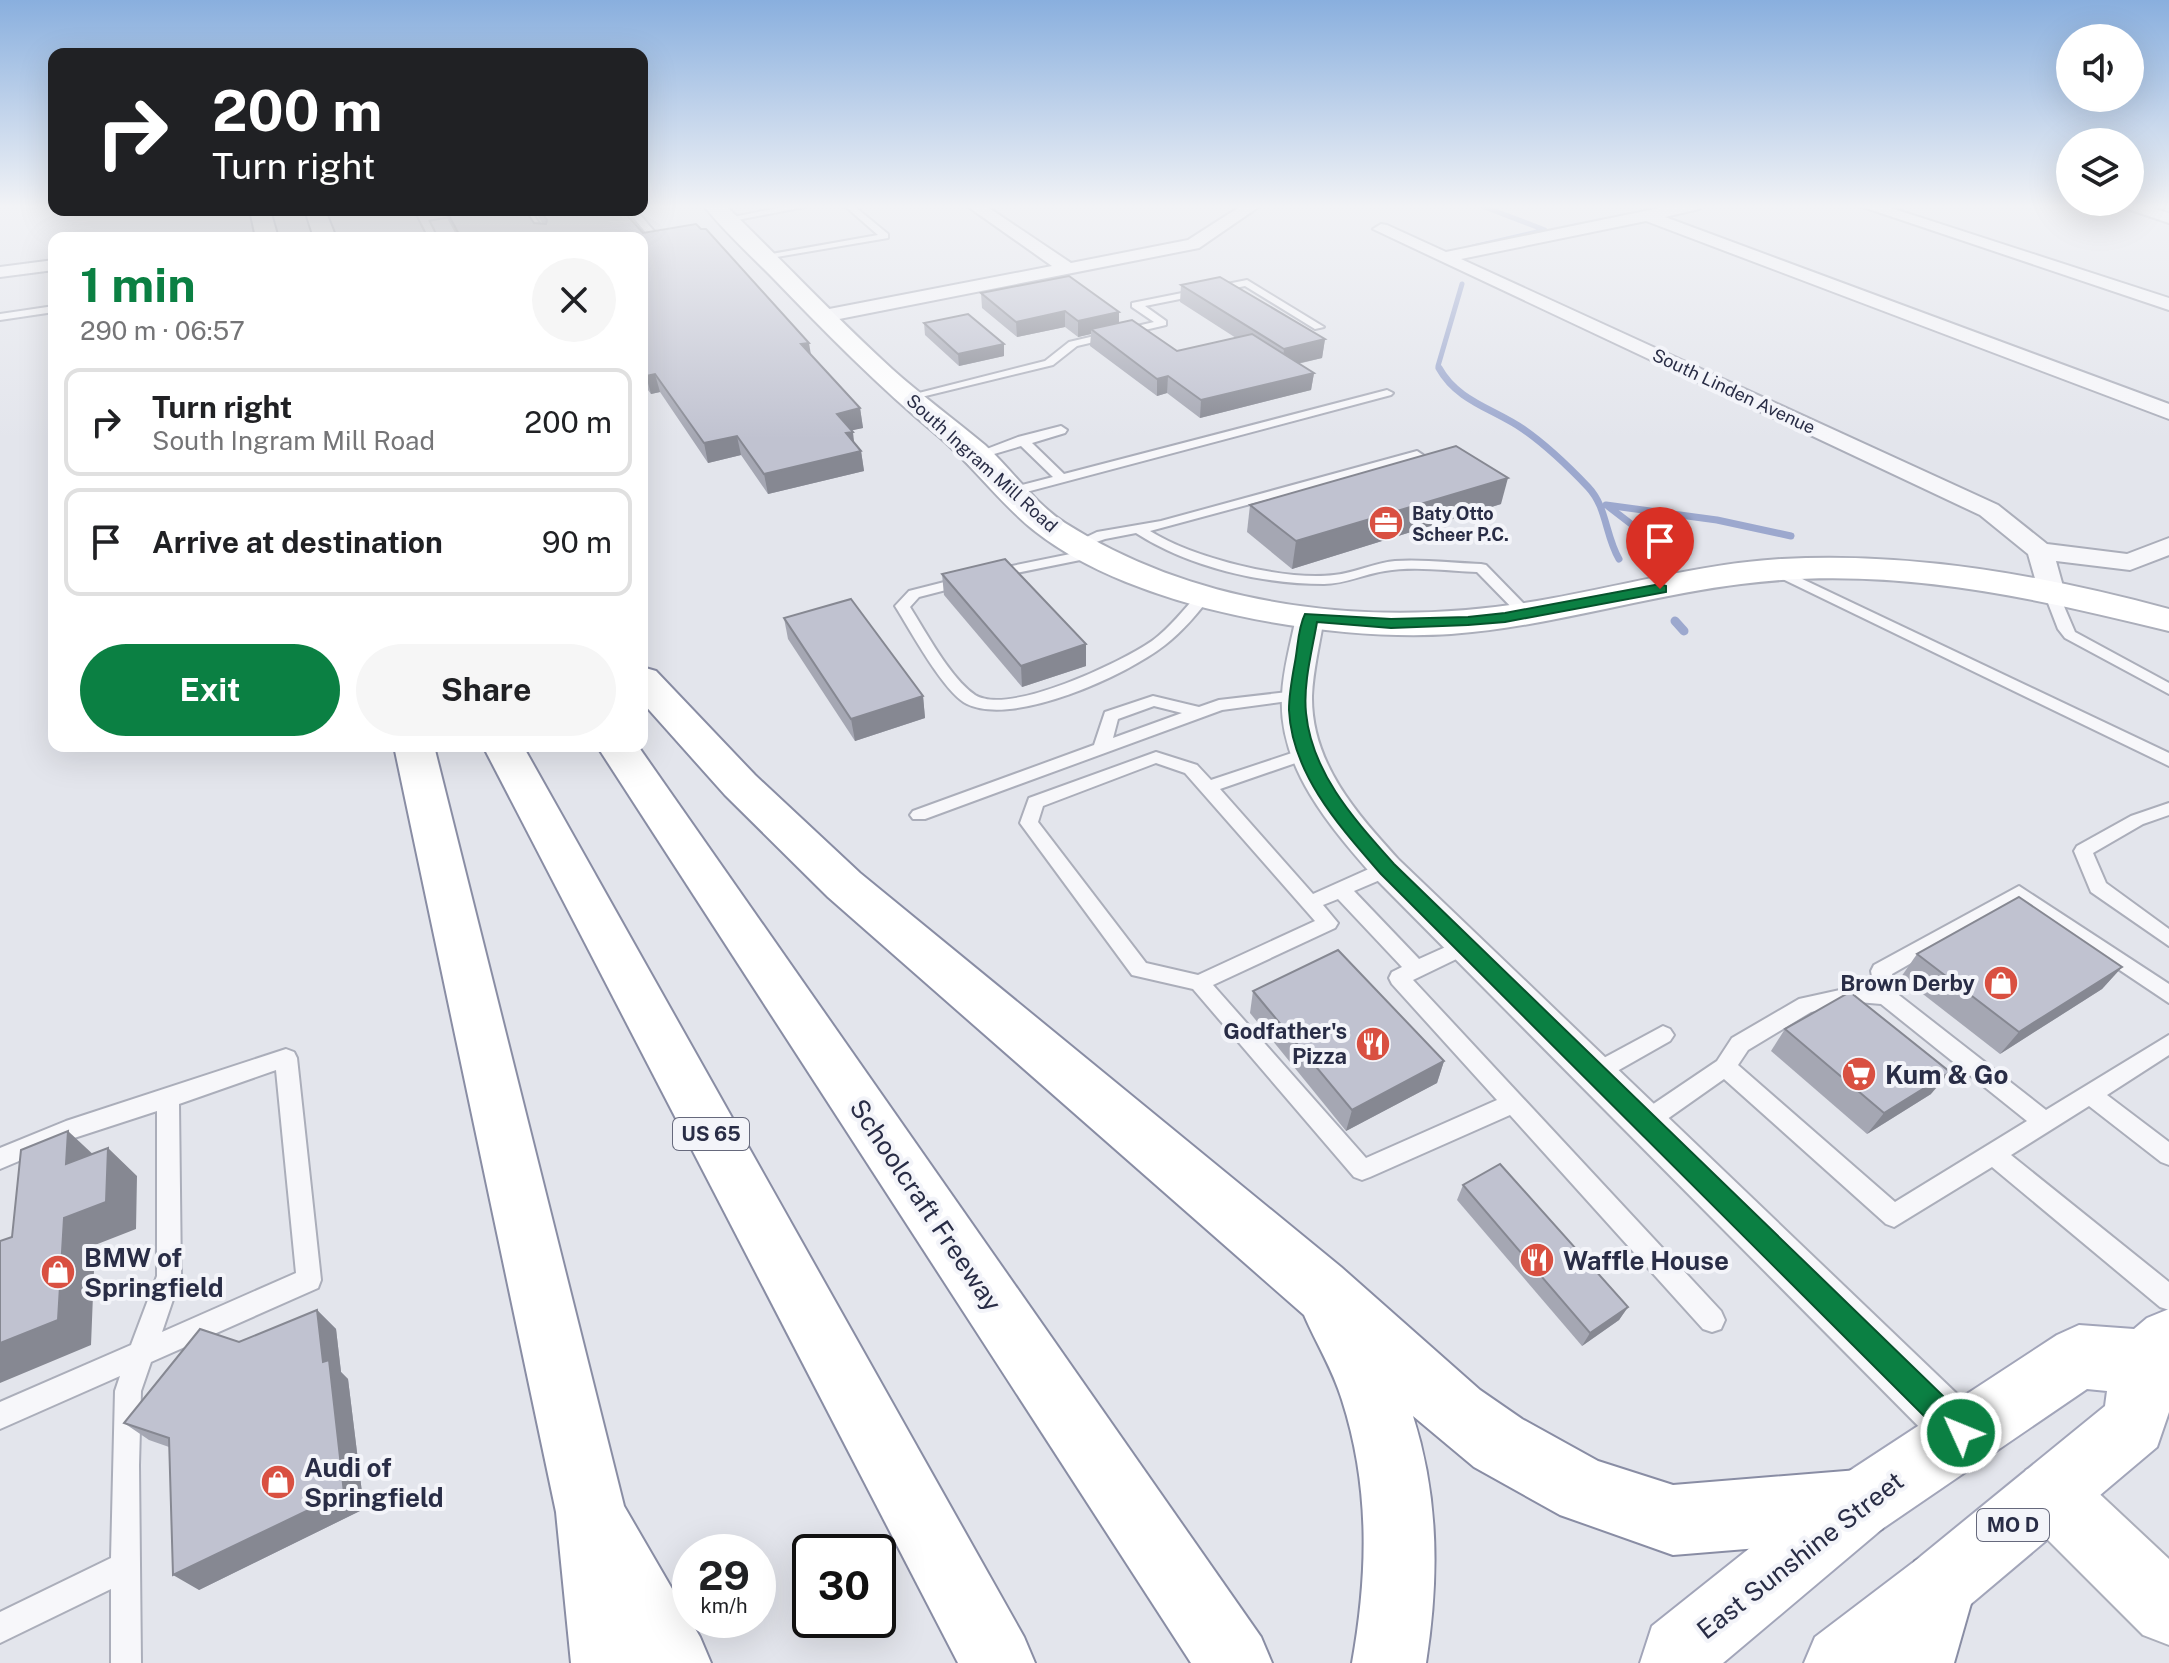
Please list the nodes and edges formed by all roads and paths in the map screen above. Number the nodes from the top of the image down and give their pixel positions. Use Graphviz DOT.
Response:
graph roads {
  1 [pos="792,284"];
  2 [pos="988,284"];
  3 [pos="1244,284"];
  4 [pos="1248,284"];
  5 [pos="1505,284"];
  6 [pos="1828,284"];
  7 [pos="2106,284"];
  8 [pos="2169,304"];
  9 [pos="48,310"];
  10 [pos="824,316"];
  11 [pos="0,317"];
  12 [pos="1319,327"];
  13 [pos="1387,393"];
  14 [pos="909,397"];
  15 [pos="2169,412"];
  16 [pos="1061,430"];
  17 [pos="1022,440"];
  18 [pos="977,455"];
  19 [pos="1417,455"];
  20 [pos="1062,479"];
  21 [pos="1015,491"];
  22 [pos="1138,529"];
  23 [pos="2169,546"];
  24 [pos="1087,548"];
  25 [pos="2040,551"];
  26 [pos="1775,570"];
  27 [pos="2050,590"];
  28 [pos="1204,596"];
  29 [pos="1526,614"];
  30 [pos="1310,617"];
  31 [pos="2168,617"];
  32 [pos="2169,671"];
  33 [pos="2152,680"];
  34 [pos="648,685"];
  35 [pos="2169,689"];
  36 [pos="1297,696"];
  37 [pos="1201,712"];
  38 [pos="1136,735"];
  39 [pos="1102,747"];
  40 [pos="415,752"];
  41 [pos="506,752"];
  42 [pos="621,752"];
  43 [pos="1307,753"];
  44 [pos="1156,757"];
  45 [pos="2169,760"];
  46 [pos="1208,787"];
  47 [pos="2169,809"];
  48 [pos="919,815"];
  49 [pos="1387,869"];
  50 [pos="1340,889"];
  51 [pos="1310,903"];
  52 [pos="2169,939"];
  53 [pos="1466,946"];
  54 [pos="1416,969"];
  55 [pos="1199,983"];
  56 [pos="2169,995"];
  57 [pos="1886,996"];
  58 [pos="1663,1035"];
  59 [pos="2169,1044"];
  60 [pos="1725,1067"];
  61 [pos="1595,1073"];
  62 [pos="2091,1095"];
  63 [pos="168,1098"];
  64 [pos="1514,1103"];
  65 [pos="1645,1122"];
  66 [pos="2045,1122"];
  67 [pos="1993,1154"];
  68 [pos="2169,1155"];
  69 [pos="0,1159"];
  70 [pos="1319,1288"];
  71 [pos="2169,1298"];
  72 [pos="1712,1320"];
  73 [pos="2157,1351"];
  74 [pos="140,1357"];
  75 [pos="0,1416"];
  76 [pos="1961,1433"];
  77 [pos="2050,1494"];
  78 [pos="1858,1505"];
  79 [pos="591,1512"];
  80 [pos="125,1567"];
  81 [pos="1940,1586"];
  82 [pos="2169,1609"];
  83 [pos="0,1628"];
  84 [pos="126,1663"];
  85 [pos="608,1663"];
  86 [pos="674,1663"];
  87 [pos="998,1663"];
  88 [pos="1235,1663"];
  89 [pos="1389,1663"];
  90 [pos="1677,1663"];
  91 [pos="1841,1663"];
  92 [pos="1917,1663"];
  1 -- 10 [label="main road, South Ingram Mill Road"];
  2 -- 10 [label="street"];
  3 -- 14 [label="lane"];
  4 -- 12 [label="lane"];
  5 -- 25 [label="street, South Linden Avenue"];
  6 -- 15 [label="street"];
  7 -- 8 [label="street"];
  9 -- 11 [label="lane"];
  10 -- 14 [label="main road, South Ingram Mill Road"];
  13 -- 20 [label="lane"];
  14 -- 18 [label="main road, South Ingram Mill Road"];
  16 -- 17 [label="lane"];
  17 -- 18 [label="lane"];
  17 -- 20 [label="lane"];
  18 -- 21 [label="main road, South Ingram Mill Road"];
  19 -- 22 [label="lane"];
  20 -- 21 [label="lane"];
  21 -- 24 [label="main road, South Ingram Mill Road"];
  22 -- 24 [label="lane"];
  22 -- 29 [label="lane"];
  23 -- 25 [label="street"];
  24 -- 28 [label="main road, South Ingram Mill Road"];
  24 -- 28 [label="lane"];
  25 -- 27 [label="street"];
  26 -- 27 [label="main road, South Ingram Mill Road"];
  26 -- 29 [label="main road, South Ingram Mill Road"];
  26 -- 45 [label="lane"];
  27 -- 31 [label="main road, South Ingram Mill Road"];
  27 -- 33 [label="lane"];
  28 -- 30 [label="main road, South Ingram Mill Road"];
  29 -- 30 [label="main road, South Ingram Mill Road"];
  30 -- 36 [label="street"];
  32 -- 33 [label="lane"];
  33 -- 35 [label="lane"];
  34 -- 70 [label="main road"];
  36 -- 37 [label="lane"];
  36 -- 43 [label="street"];
  37 -- 38 [label="lane"];
  37 -- 39 [label="lane"];
  38 -- 39 [label="lane"];
  38 -- 44 [label="lane"];
  39 -- 48 [label="lane"];
  40 -- 79 [label="main road"];
  41 -- 87 [label="main road, US 65"];
  42 -- 88 [label="main road, Schoolcraft Freeway"];
  43 -- 46 [label="lane"];
  43 -- 49 [label="street"];
  44 -- 46 [label="lane"];
  44 -- 55 [label="lane"];
  46 -- 51 [label="lane"];
  47 -- 52 [label="lane"];
  49 -- 50 [label="lane"];
  49 -- 53 [label="street"];
  50 -- 51 [label="lane"];
  50 -- 54 [label="lane"];
  51 -- 55 [label="lane"];
  53 -- 54 [label="lane"];
  53 -- 61 [label="street"];
  54 -- 64 [label="lane"];
  55 -- 64 [label="lane"];
  56 -- 57 [label="lane"];
  57 -- 60 [label="lane"];
  57 -- 66 [label="lane"];
  58 -- 61 [label="lane"];
  59 -- 62 [label="lane"];
  60 -- 65 [label="lane"];
  60 -- 67 [label="lane"];
  61 -- 65 [label="street"];
  62 -- 66 [label="lane"];
  62 -- 68 [label="lane"];
  63 -- 69 [label="lane"];
  63 -- 74 [label="lane"];
  63 -- 74 [label="lane"];
  64 -- 72 [label="lane"];
  65 -- 76 [label="street"];
  66 -- 67 [label="lane"];
  67 -- 71 [label="lane"];
  70 -- 78 [label="main road"];
  70 -- 89 [label="main road"];
  73 -- 76 [label="main road, East Sunshine Street / MO D"];
  73 -- 77 [label="main road, East Sunshine Street / MO D"];
  74 -- 75 [label="lane"];
  74 -- 80 [label="lane"];
  76 -- 78 [label="main road, East Sunshine Street / MO D"];
  77 -- 81 [label="main road, East Sunshine Street / MO D"];
  77 -- 82 [label="main road"];
  78 -- 90 [label="main road, East Sunshine Street / MO D"];
  79 -- 85 [label="main road"];
  79 -- 86 [label="main road"];
  80 -- 83 [label="lane"];
  80 -- 84 [label="lane"];
  81 -- 91 [label="main road, East Sunshine Street / MO D"];
  81 -- 92 [label="main road"];
}
